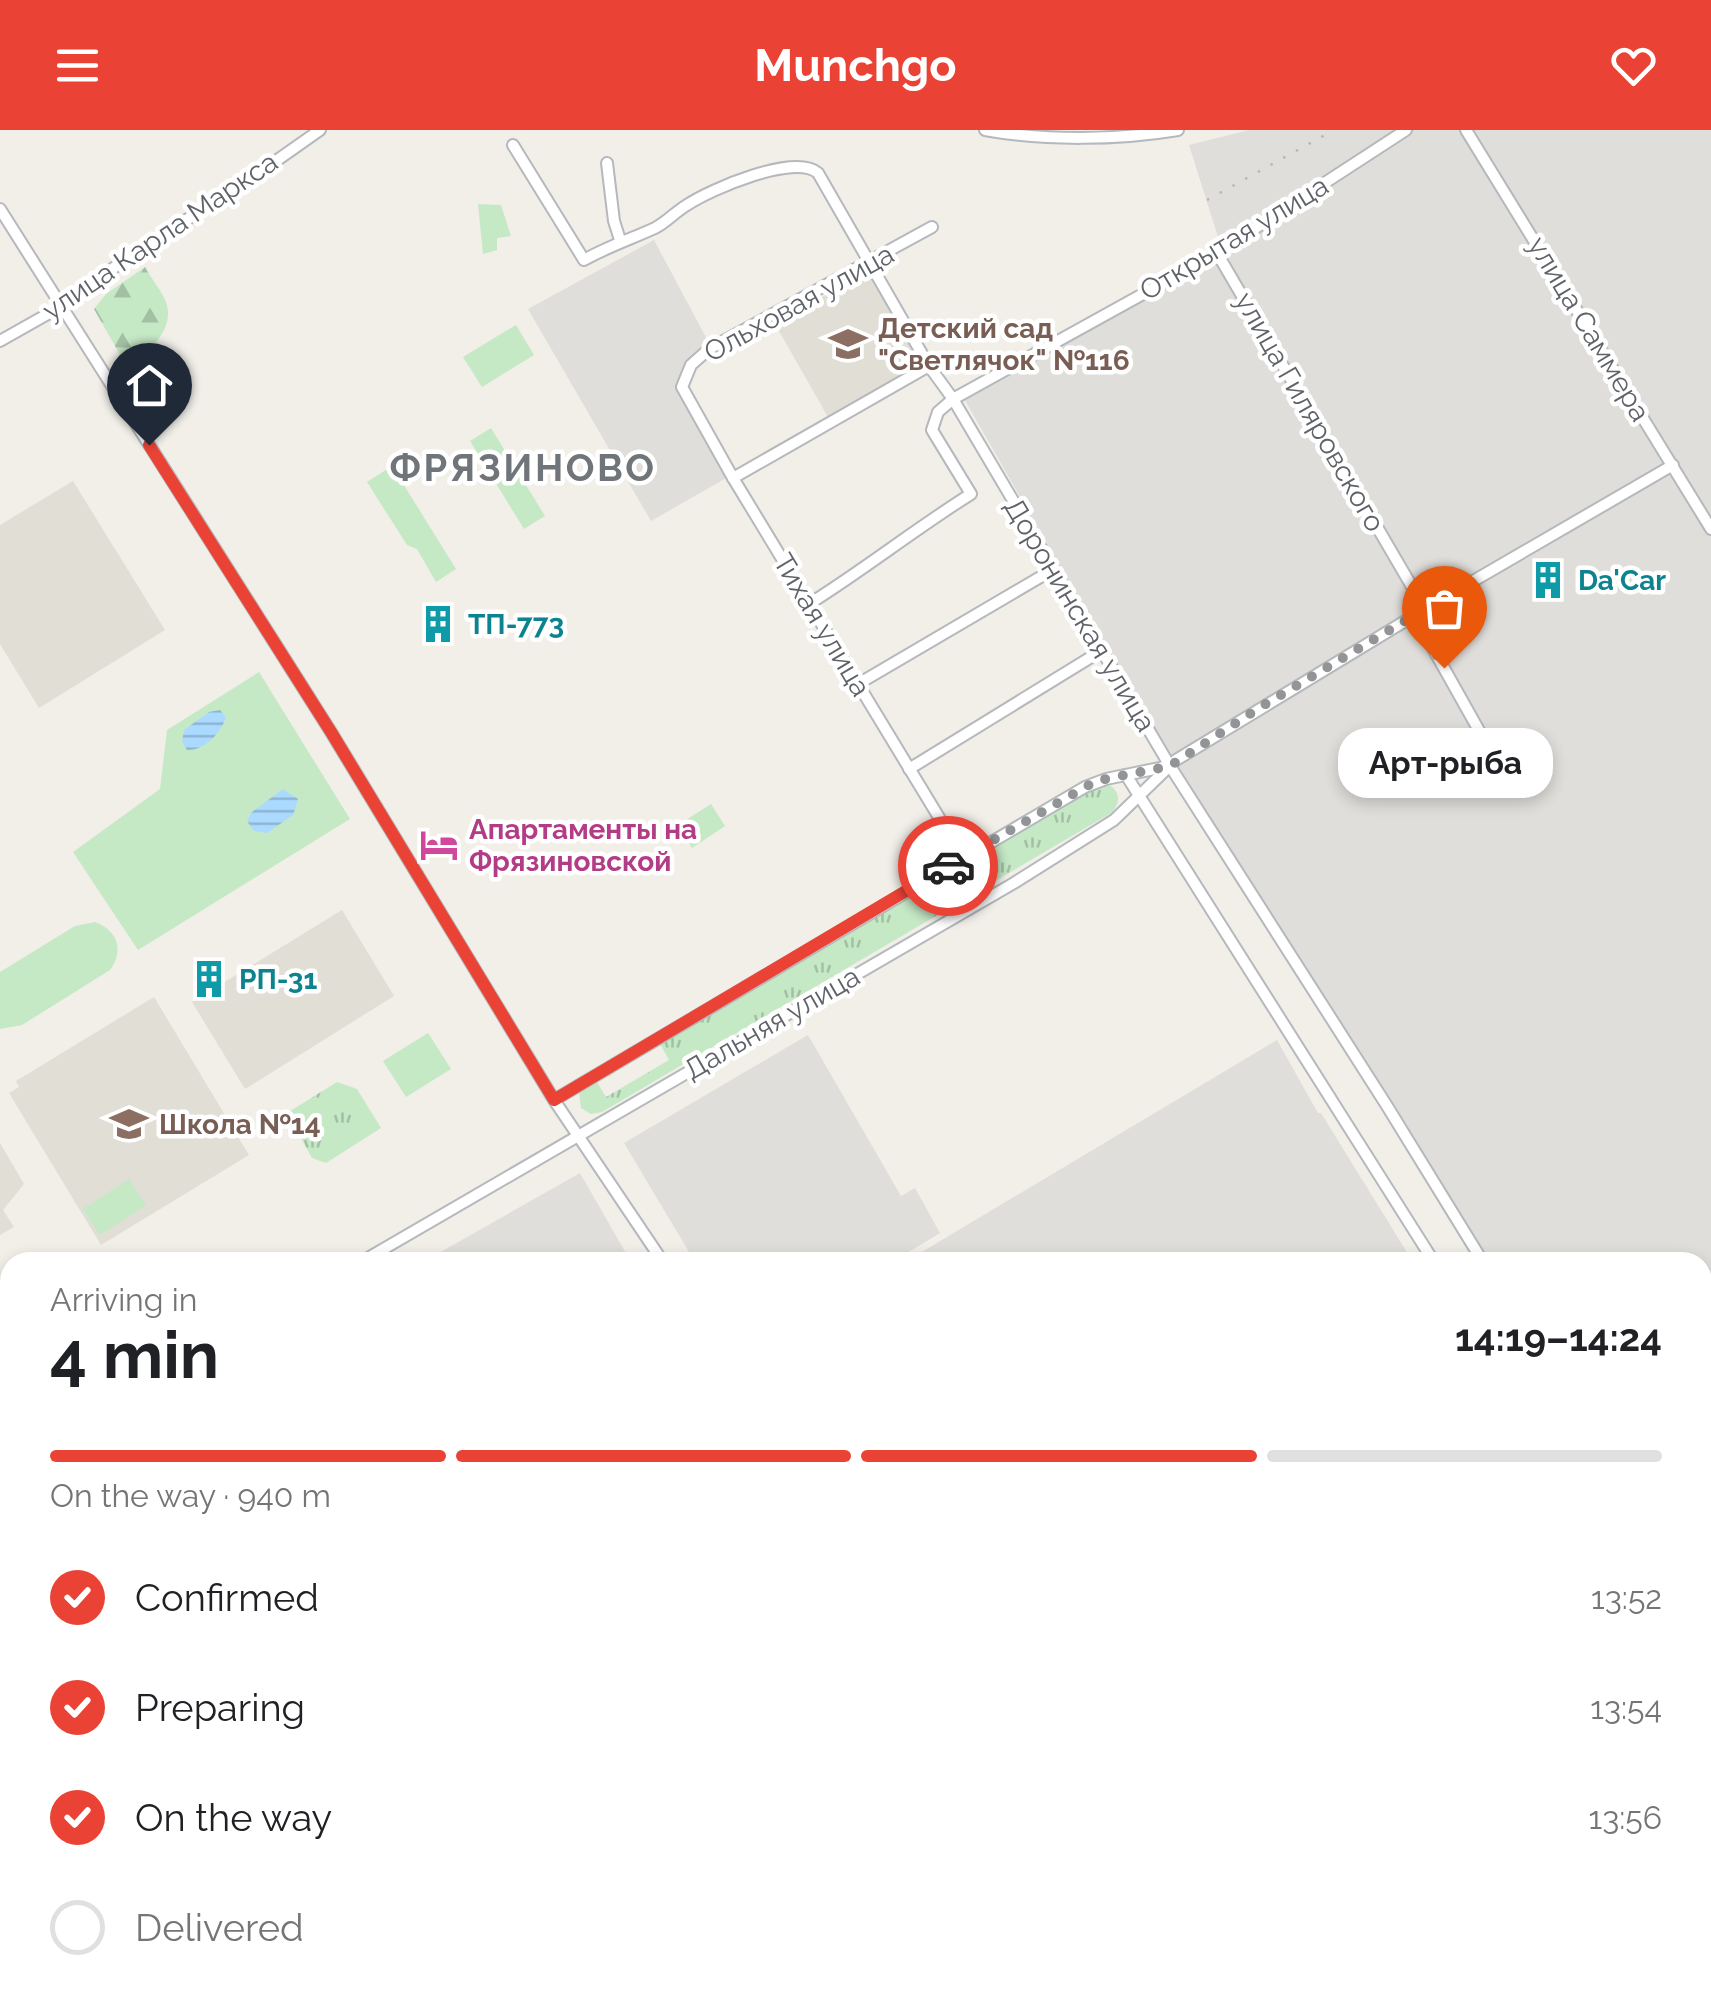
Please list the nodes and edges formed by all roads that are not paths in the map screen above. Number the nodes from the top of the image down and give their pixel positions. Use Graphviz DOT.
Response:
graph roads {
  1 [pos="320,130"];
  2 [pos="985,130"];
  3 [pos="1174,130"];
  4 [pos="1406,130"];
  5 [pos="1466,130"];
  6 [pos="1048,132"];
  7 [pos="513,145"];
  8 [pos="606,163"];
  9 [pos="0,210"];
  10 [pos="932,227"];
  11 [pos="620,240"];
  12 [pos="1217,254"];
  13 [pos="868,261"];
  14 [pos="62,306"];
  15 [pos="0,341"];
  16 [pos="928,366"];
  17 [pos="685,391"];
  18 [pos="953,399"];
  19 [pos="1673,466"];
  20 [pos="732,478"];
  21 [pos="1711,529"];
  22 [pos="1054,569"];
  23 [pos="809,604"];
  24 [pos="1425,609"];
  25 [pos="1102,651"];
  26 [pos="858,684"];
  27 [pos="1170,766"];
  28 [pos="908,769"];
  29 [pos="1126,775"];
  30 [pos="1509,784"];
  31 [pos="1140,796"];
  32 [pos="963,857"];
  33 [pos="554,1100"];
  34 [pos="579,1135"];
  35 [pos="377,1252"];
  36 [pos="656,1252"];
  37 [pos="1428,1252"];
  38 [pos="1476,1252"];
  1 -- 14 [label="street, улица Карла Маркса"];
  2 -- 6 [label="street"];
  3 -- 6 [label="street"];
  4 -- 12 [label="street, Открытая улица"];
  5 -- 19 [label="street, улица Саммера"];
  7 -- 11 [label="street"];
  8 -- 11 [label="street"];
  9 -- 14 [label="street"];
  10 -- 13 [label="street, Ольховая улица"];
  11 -- 13 [label="street, Доронинская улица"];
  12 -- 18 [label="street, Открытая улица"];
  12 -- 24 [label="street, улица Гиляровского"];
  13 -- 16 [label="street, Доронинская улица"];
  13 -- 17 [label="street, Ольховая улица"];
  14 -- 15 [label="street, улица Карла Маркса"];
  14 -- 33 [label="street"];
  16 -- 18 [label="street, Доронинская улица"];
  16 -- 20 [label="street"];
  17 -- 20 [label="street, Тихая улица"];
  18 -- 22 [label="street, Доронинская улица"];
  18 -- 23 [label="street"];
  19 -- 21 [label="street, улица Саммера"];
  19 -- 24 [label="street, Дальняя улица"];
  20 -- 23 [label="street, Тихая улица"];
  22 -- 25 [label="street, Доронинская улица"];
  22 -- 26 [label="street"];
  23 -- 26 [label="street, Тихая улица"];
  24 -- 27 [label="street, Дальняя улица"];
  24 -- 30 [label="street, улица Гиляровского"];
  25 -- 27 [label="street, Доронинская улица"];
  25 -- 28 [label="street"];
  26 -- 28 [label="street, Тихая улица"];
  27 -- 29 [label="street, Дальняя улица"];
  27 -- 31 [label="street, Дальняя улица"];
  27 -- 38 [label="street, Доронинская улица"];
  28 -- 32 [label="street, Тихая улица"];
  29 -- 31 [label="street"];
  29 -- 32 [label="street, Дальняя улица"];
  31 -- 34 [label="street, Дальняя улица"];
  31 -- 37 [label="street"];
  32 -- 33 [label="street, Дальняя улица"];
  33 -- 34 [label="street"];
  34 -- 35 [label="street, Дальняя улица"];
  34 -- 36 [label="street"];
}
